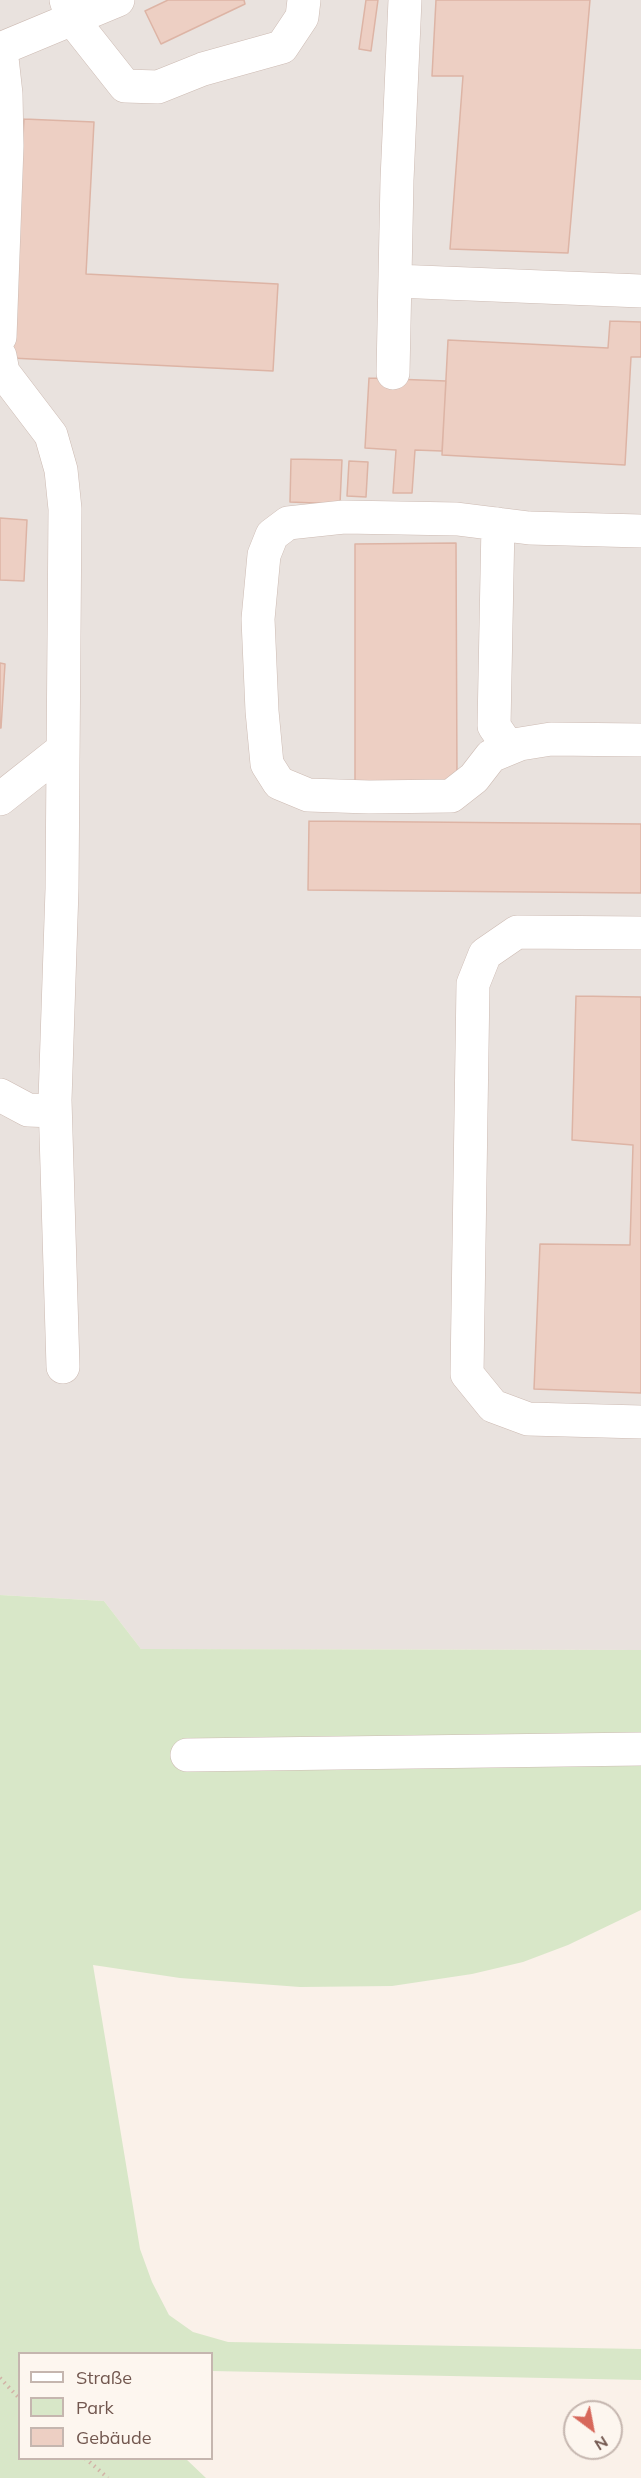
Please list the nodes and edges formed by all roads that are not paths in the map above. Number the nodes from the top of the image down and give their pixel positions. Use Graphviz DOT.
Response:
graph roads {
  1 [pos="118,0"];
  2 [pos="304,0"];
  3 [pos="405,0"];
  4 [pos="69,10"];
  5 [pos="1,49"];
  6 [pos="395,281"];
  7 [pos="641,291"];
  8 [pos="0,337"];
  9 [pos="0,356"];
  10 [pos="393,373"];
  11 [pos="498,524"];
  12 [pos="641,531"];
  13 [pos="641,740"];
  14 [pos="509,748"];
  15 [pos="63,750"];
  16 [pos="0,799"];
  17 [pos="641,933"];
  18 [pos="0,1095"];
  19 [pos="55,1111"];
  20 [pos="63,1367"];
  21 [pos="641,1422"];
  22 [pos="641,1749"];
  23 [pos="187,1755"];
  1 -- 4 [label="lane"];
  2 -- 4 [label="lane"];
  3 -- 6 [label="lane"];
  4 -- 5 [label="lane"];
  5 -- 8 [label="lane"];
  6 -- 7 [label="lane"];
  6 -- 10 [label="lane"];
  9 -- 15 [label="lane"];
  11 -- 12 [label="lane"];
  11 -- 14 [label="lane"];
  11 -- 14 [label="lane"];
  13 -- 14 [label="lane"];
  15 -- 16 [label="lane"];
  15 -- 19 [label="lane"];
  17 -- 21 [label="lane"];
  18 -- 19 [label="lane"];
  19 -- 20 [label="lane"];
  22 -- 23 [label="lane"];
}
